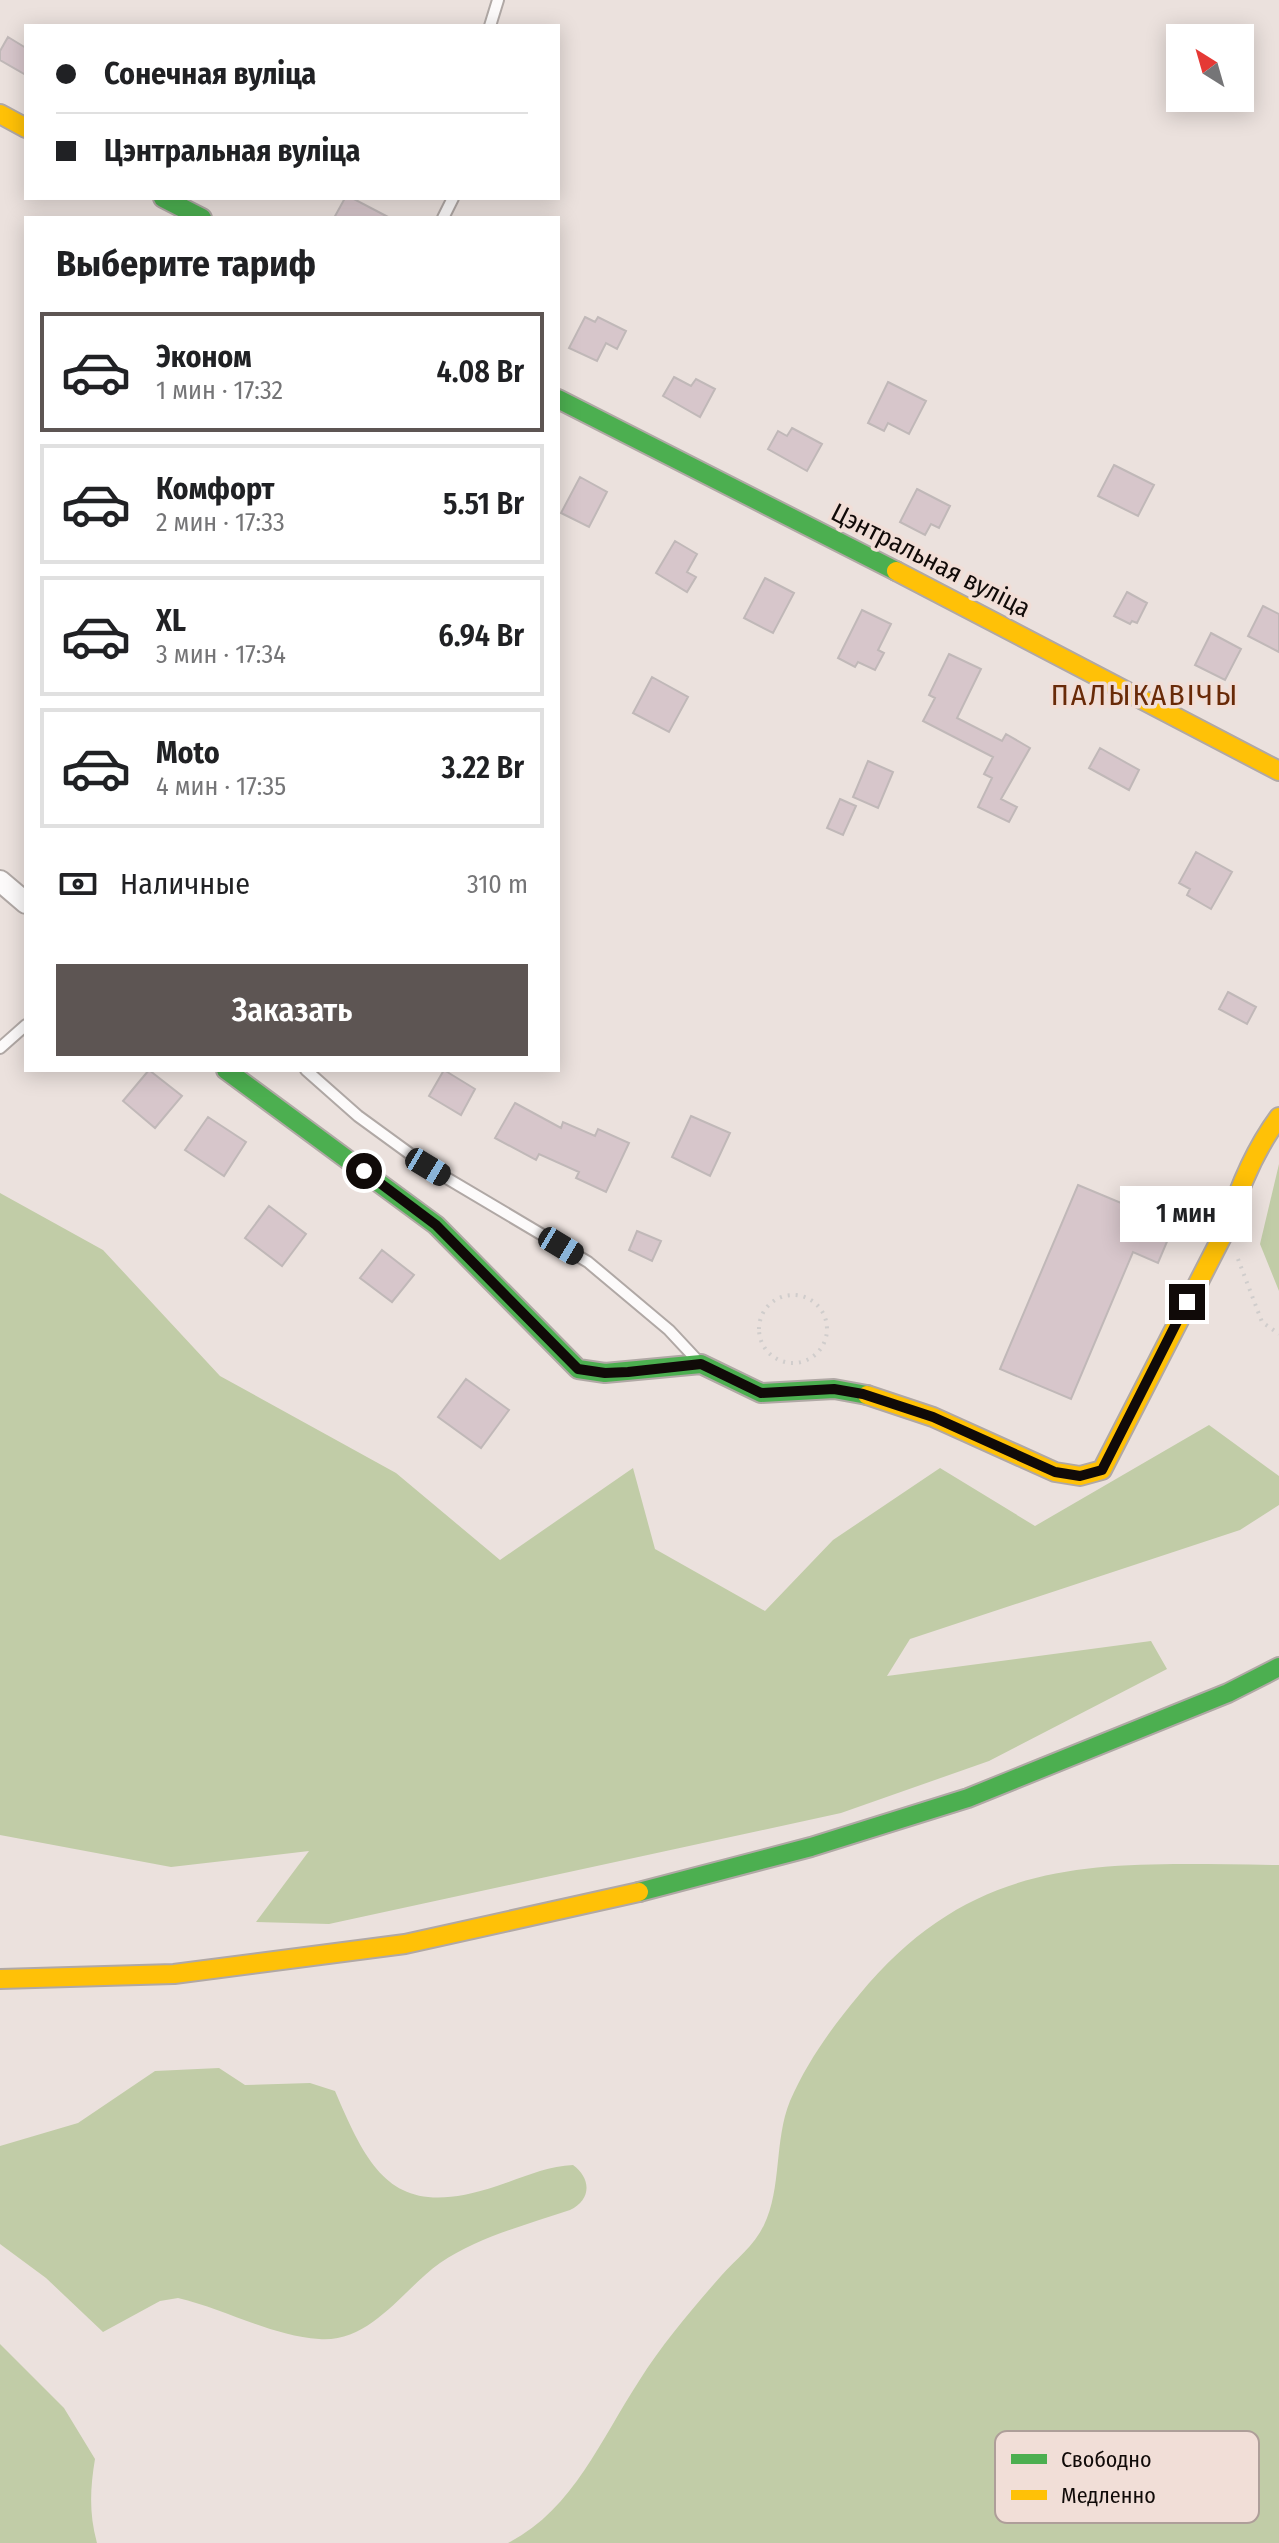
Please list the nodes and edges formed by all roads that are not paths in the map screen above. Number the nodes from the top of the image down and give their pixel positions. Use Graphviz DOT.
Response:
graph roads {
  1 [pos="498,0"];
  2 [pos="491,24"];
  3 [pos="0,114"];
  4 [pos="24,127"];
  5 [pos="167,200"];
  6 [pos="198,216"];
  7 [pos="560,400"];
  8 [pos="1279,771"];
  9 [pos="0,881"];
  10 [pos="24,901"];
  11 [pos="24,1027"];
  12 [pos="0,1048"];
  13 [pos="229,1072"];
  14 [pos="308,1072"];
  15 [pos="1279,1117"];
  16 [pos="701,1364"];
  17 [pos="1279,1667"];
  18 [pos="0,1979"];
  1 -- 2 [label="lane"];
  3 -- 4 [label="main road"];
  5 -- 6 [label="main road"];
  7 -- 8 [label="main road, Цэнтральная вуліца"];
  9 -- 10 [label="street"];
  11 -- 12 [label="lane"];
  13 -- 16 [label="main road"];
  14 -- 16 [label="lane"];
  15 -- 16 [label="main road"];
  17 -- 18 [label="main road"];
}
